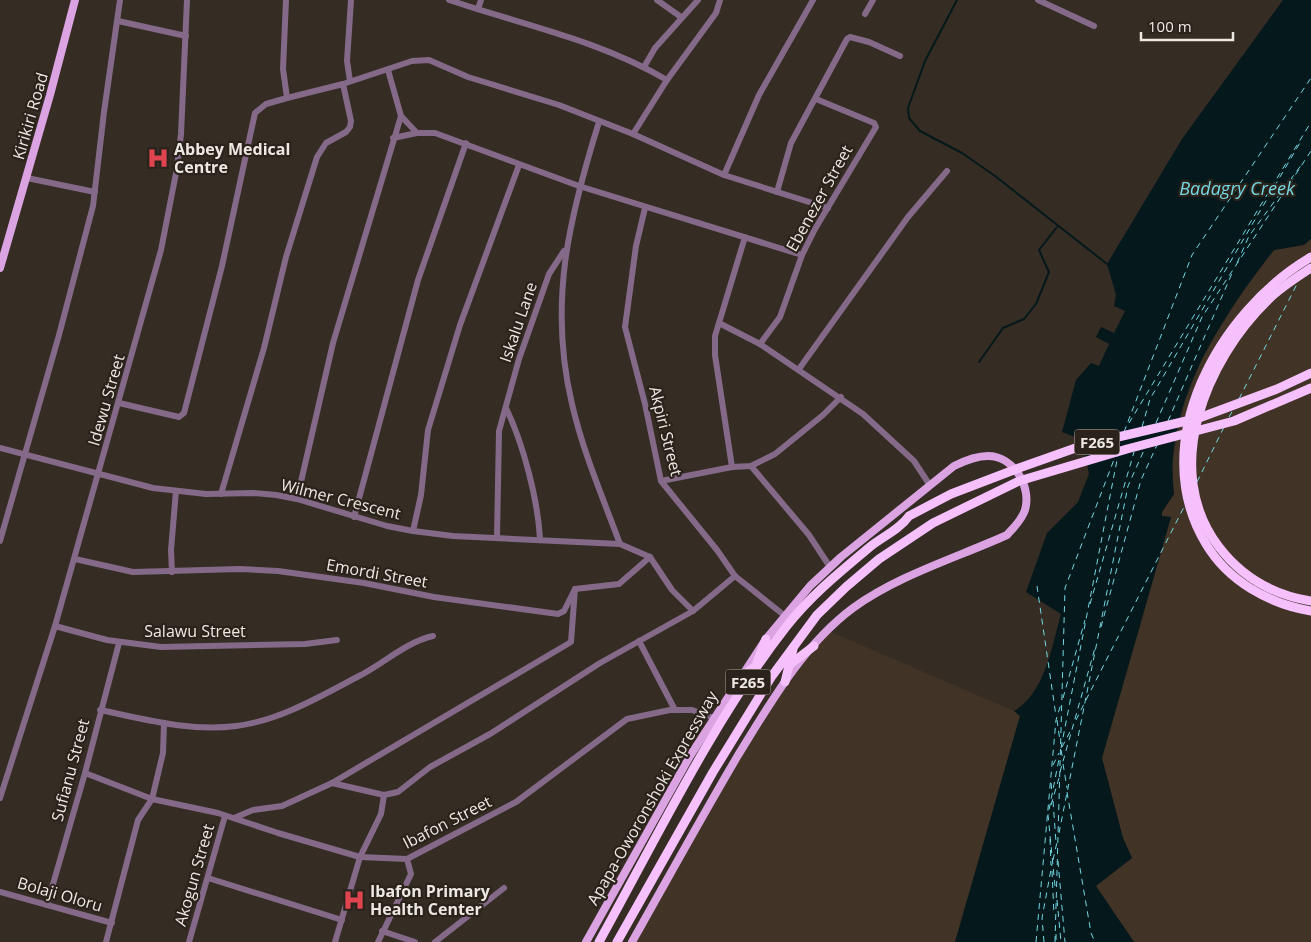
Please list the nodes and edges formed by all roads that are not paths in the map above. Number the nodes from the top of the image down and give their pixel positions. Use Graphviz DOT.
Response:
graph roads {
  1 [pos="74,0"];
  2 [pos="120,0"];
  3 [pos="187,0"];
  4 [pos="286,0"];
  5 [pos="351,0"];
  6 [pos="450,0"];
  7 [pos="481,0"];
  8 [pos="657,0"];
  9 [pos="698,0"];
  10 [pos="720,0"];
  11 [pos="813,0"];
  12 [pos="873,0"];
  13 [pos="1038,0"];
  14 [pos="478,9"];
  15 [pos="865,14"];
  16 [pos="681,17"];
  17 [pos="118,21"];
  18 [pos="1094,26"];
  19 [pos="186,36"];
  20 [pos="900,56"];
  21 [pos="644,66"];
  22 [pos="388,70"];
  23 [pos="667,80"];
  24 [pos="346,82"];
  25 [pos="287,98"];
  26 [pos="816,98"];
  27 [pos="401,116"];
  28 [pos="600,122"];
  29 [pos="417,133"];
  30 [pos="634,134"];
  31 [pos="393,138"];
  32 [pos="466,143"];
  33 [pos="519,165"];
  34 [pos="947,171"];
  35 [pos="724,175"];
  36 [pos="27,178"];
  37 [pos="579,186"];
  38 [pos="95,192"];
  39 [pos="778,192"];
  40 [pos="644,208"];
  41 [pos="828,208"];
  42 [pos="745,237"];
  43 [pos="565,249"];
  44 [pos="802,255"];
  45 [pos="1311,257"];
  46 [pos="0,268"];
  47 [pos="1311,268"];
  48 [pos="719,323"];
  49 [pos="760,344"];
  50 [pos="800,369"];
  51 [pos="1311,374"];
  52 [pos="1311,388"];
  53 [pos="841,397"];
  54 [pos="119,403"];
  55 [pos="506,408"];
  56 [pos="0,448"];
  57 [pos="25,453"];
  58 [pos="751,466"];
  59 [pos="732,467"];
  60 [pos="99,475"];
  61 [pos="662,482"];
  62 [pos="929,484"];
  63 [pos="176,491"];
  64 [pos="222,494"];
  65 [pos="298,499"];
  66 [pos="354,517"];
  67 [pos="413,531"];
  68 [pos="497,537"];
  69 [pos="540,539"];
  70 [pos="0,541"];
  71 [pos="620,544"];
  72 [pos="650,557"];
  73 [pos="74,559"];
  74 [pos="830,567"];
  75 [pos="172,572"];
  76 [pos="735,576"];
  77 [pos="575,589"];
  78 [pos="1311,601"];
  79 [pos="693,611"];
  80 [pos="1311,611"];
  81 [pos="785,616"];
  82 [pos="55,626"];
  83 [pos="802,633"];
  84 [pos="433,636"];
  85 [pos="766,639"];
  86 [pos="336,640"];
  87 [pos="638,641"];
  88 [pos="119,643"];
  89 [pos="814,646"];
  90 [pos="772,647"];
  91 [pos="790,665"];
  92 [pos="756,666"];
  93 [pos="772,676"];
  94 [pos="743,681"];
  95 [pos="785,682"];
  96 [pos="100,710"];
  97 [pos="675,710"];
  98 [pos="714,718"];
  99 [pos="164,724"];
  100 [pos="85,773"];
  101 [pos="332,783"];
  102 [pos="384,795"];
  103 [pos="0,798"];
  104 [pos="152,799"];
  105 [pos="226,816"];
  106 [pos="234,818"];
  107 [pos="360,857"];
  108 [pos="407,859"];
  109 [pos="208,878"];
  110 [pos="504,888"];
  111 [pos="0,892"];
  112 [pos="47,905"];
  113 [pos="342,920"];
  114 [pos="112,923"];
  115 [pos="382,931"];
  116 [pos="106,942"];
  117 [pos="189,942"];
  118 [pos="335,942"];
  119 [pos="378,942"];
  120 [pos="415,942"];
  121 [pos="434,942"];
  122 [pos="586,942"];
  123 [pos="599,942"];
  124 [pos="617,942"];
  125 [pos="632,942"];
  1 -- 36 [label="main road, Kirikiri Road"];
  2 -- 17 [label="street"];
  3 -- 19 [label="street, Idewu Street"];
  4 -- 25 [label="street"];
  5 -- 24 [label="street"];
  6 -- 14 [label="street"];
  7 -- 14 [label="street"];
  8 -- 16 [label="street"];
  9 -- 16 [label="street"];
  10 -- 23 [label="street"];
  11 -- 35 [label="street"];
  12 -- 15 [label="street"];
  13 -- 18 [label="street"];
  14 -- 21 [label="street"];
  16 -- 21 [label="street"];
  17 -- 19 [label="street"];
  17 -- 38 [label="street"];
  19 -- 54 [label="street, Idewu Street"];
  20 -- 26 [label="street"];
  21 -- 23 [label="street"];
  22 -- 24 [label="street"];
  22 -- 27 [label="street"];
  22 -- 28 [label="street"];
  23 -- 30 [label="street"];
  24 -- 25 [label="street"];
  24 -- 64 [label="street"];
  25 -- 54 [label="street"];
  26 -- 39 [label="street"];
  26 -- 41 [label="street, Ebenezer Street"];
  27 -- 29 [label="street"];
  27 -- 31 [label="street"];
  28 -- 30 [label="street"];
  28 -- 37 [label="street"];
  29 -- 31 [label="street"];
  29 -- 32 [label="street"];
  30 -- 35 [label="street"];
  31 -- 65 [label="street"];
  32 -- 33 [label="street"];
  32 -- 66 [label="street"];
  33 -- 37 [label="street"];
  33 -- 67 [label="street"];
  34 -- 50 [label="street"];
  35 -- 39 [label="street"];
  36 -- 38 [label="street"];
  36 -- 46 [label="main road, Kirikiri Road"];
  37 -- 40 [label="street"];
  37 -- 43 [label="street"];
  38 -- 57 [label="street"];
  39 -- 41 [label="street"];
  40 -- 42 [label="street"];
  40 -- 61 [label="street, Akpiri Street"];
  41 -- 44 [label="street, Ebenezer Street"];
  42 -- 44 [label="street"];
  42 -- 48 [label="street"];
  43 -- 55 [label="street, Iskalu Lane"];
  43 -- 71 [label="street"];
  44 -- 49 [label="street, Ebenezer Street"];
  45 -- 80 [label="highway"];
  47 -- 78 [label="highway"];
  48 -- 49 [label="street"];
  48 -- 59 [label="street"];
  49 -- 50 [label="street"];
  50 -- 53 [label="street"];
  51 -- 90 [label="highway, Apapa-Oworonshoki Expressway / F265"];
  52 -- 83 [label="highway, F265"];
  53 -- 58 [label="street"];
  53 -- 62 [label="street"];
  54 -- 60 [label="street, Idewu Street"];
  55 -- 68 [label="street, Iskalu Lane"];
  55 -- 69 [label="street"];
  56 -- 57 [label="street, Wilmer Crescent"];
  57 -- 60 [label="street, Wilmer Crescent"];
  57 -- 70 [label="street"];
  58 -- 59 [label="street"];
  58 -- 74 [label="street"];
  59 -- 61 [label="street"];
  60 -- 63 [label="street, Wilmer Crescent"];
  60 -- 73 [label="street, Idewu Street"];
  61 -- 76 [label="street, Akpiri Street"];
  62 -- 74 [label="main road, Apapa-Oworonshoki Expressway"];
  62 -- 89 [label="main road, Apapa-Oworonshoki Expressway"];
  63 -- 64 [label="street, Wilmer Crescent"];
  63 -- 75 [label="street"];
  64 -- 65 [label="street, Wilmer Crescent"];
  65 -- 66 [label="street, Wilmer Crescent"];
  66 -- 67 [label="street, Wilmer Crescent"];
  67 -- 68 [label="street, Wilmer Crescent"];
  68 -- 69 [label="street, Wilmer Crescent"];
  69 -- 71 [label="street, Wilmer Crescent"];
  71 -- 72 [label="street, Wilmer Crescent"];
  72 -- 77 [label="street"];
  72 -- 79 [label="street"];
  73 -- 75 [label="street, Emordi Street"];
  73 -- 82 [label="street, Idewu Street"];
  74 -- 81 [label="main road, Apapa-Oworonshoki Expressway"];
  75 -- 77 [label="street, Emordi Street"];
  76 -- 79 [label="street"];
  76 -- 81 [label="street, Akpiri Street"];
  77 -- 101 [label="street"];
  79 -- 87 [label="street"];
  81 -- 85 [label="main road, Apapa-Oworonshoki Expressway"];
  82 -- 88 [label="street, Salawu Street"];
  82 -- 103 [label="street, Idewu Street"];
  83 -- 91 [label="highway"];
  83 -- 93 [label="highway, F265"];
  84 -- 99 [label="street"];
  85 -- 92 [label="highway"];
  85 -- 94 [label="main road, Apapa-Oworonshoki Expressway"];
  86 -- 88 [label="street, Salawu Street"];
  87 -- 97 [label="street"];
  87 -- 102 [label="street"];
  88 -- 96 [label="street, Sufianu Street"];
  89 -- 91 [label="highway"];
  89 -- 95 [label="main road, Apapa-Oworonshoki Expressway"];
  90 -- 92 [label="highway"];
  90 -- 94 [label="highway, Apapa-Oworonshoki Expressway / F265"];
  91 -- 93 [label="highway"];
  91 -- 95 [label="highway"];
  92 -- 94 [label="highway"];
  93 -- 124 [label="highway, F265"];
  94 -- 98 [label="main road, Apapa-Oworonshoki Expressway"];
  94 -- 123 [label="highway, Apapa-Oworonshoki Expressway / F265"];
  95 -- 125 [label="main road, Apapa-Oworonshoki Expressway"];
  96 -- 99 [label="street"];
  96 -- 100 [label="street, Sufianu Street"];
  97 -- 98 [label="street, Ibafon Street"];
  97 -- 108 [label="street, Ibafon Street"];
  98 -- 122 [label="main road, Apapa-Oworonshoki Expressway"];
  99 -- 104 [label="street"];
  100 -- 104 [label="street, Ibafon Street"];
  100 -- 112 [label="street, Sufianu Street"];
  101 -- 102 [label="street"];
  101 -- 106 [label="street"];
  102 -- 107 [label="street"];
  104 -- 105 [label="street, Ibafon Street"];
  104 -- 114 [label="street"];
  105 -- 106 [label="street, Ibafon Street"];
  105 -- 109 [label="street, Akogun Street"];
  106 -- 107 [label="street, Ibafon Street"];
  107 -- 108 [label="street, Ibafon Street"];
  107 -- 113 [label="street"];
  108 -- 115 [label="street"];
  109 -- 113 [label="street"];
  109 -- 117 [label="street, Akogun Street"];
  110 -- 121 [label="street"];
  111 -- 112 [label="street, Bolaji Oloru"];
  112 -- 114 [label="street, Bolaji Oloru"];
  113 -- 118 [label="street"];
  114 -- 116 [label="street"];
  115 -- 119 [label="street"];
  115 -- 120 [label="street"];
}
